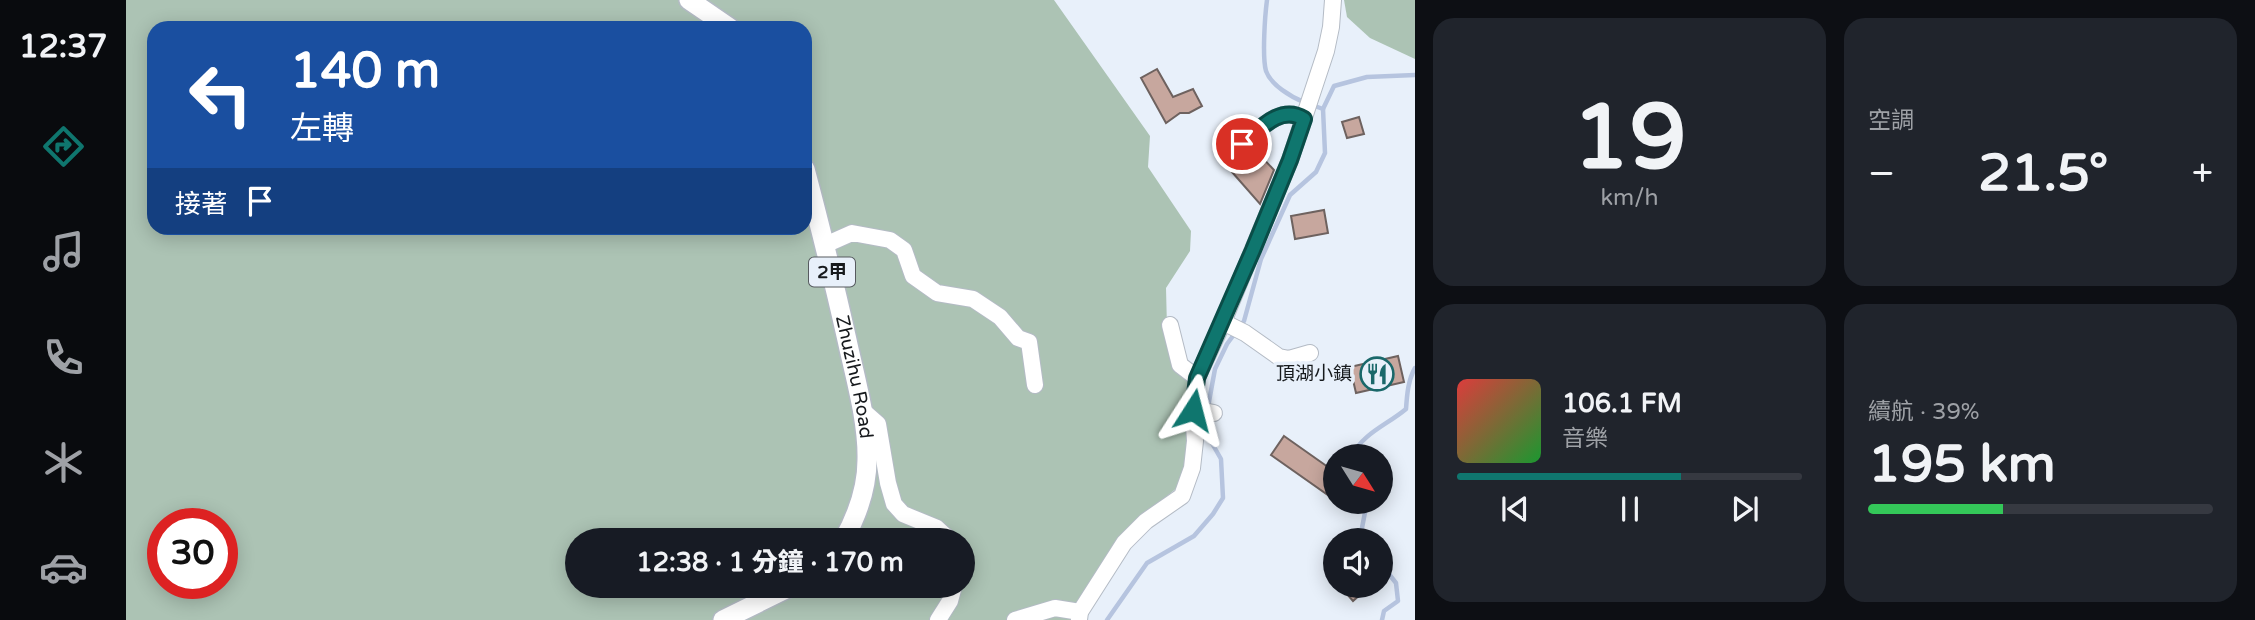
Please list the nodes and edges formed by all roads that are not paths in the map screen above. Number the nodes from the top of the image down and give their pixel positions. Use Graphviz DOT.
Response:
graph roads {
  1 [pos="689,0"];
  2 [pos="1333,0"];
  3 [pos="720,21"];
  4 [pos="1307,108"];
  5 [pos="1242,144"];
  6 [pos="812,196"];
  7 [pos="825,245"];
  8 [pos="1170,325"];
  9 [pos="1233,327"];
  10 [pos="1310,353"];
  11 [pos="1197,378"];
  12 [pos="1035,385"];
  13 [pos="862,409"];
  14 [pos="1193,410"];
  15 [pos="1214,413"];
  16 [pos="851,528"];
  17 [pos="937,528"];
  18 [pos="768,598"];
  19 [pos="951,598"];
  20 [pos="1080,616"];
  21 [pos="723,620"];
  22 [pos="938,620"];
  23 [pos="1014,620"];
  1 -- 3 [label="main road"];
  2 -- 4 [label="street"];
  4 -- 5 [label="street"];
  4 -- 9 [label="street"];
  6 -- 7 [label="main road, Zhuzihu Road / 2甲"];
  7 -- 12 [label="street"];
  7 -- 13 [label="main road, Zhuzihu Road / 2甲"];
  8 -- 11 [label="street"];
  9 -- 10 [label="street"];
  9 -- 11 [label="street"];
  11 -- 14 [label="street"];
  13 -- 16 [label="main road, Zhuzihu Road / 2甲"];
  13 -- 17 [label="street"];
  14 -- 15 [label="street"];
  14 -- 20 [label="street"];
  18 -- 21 [label="main road"];
  19 -- 22 [label="street"];
  20 -- 23 [label="street"];
}
